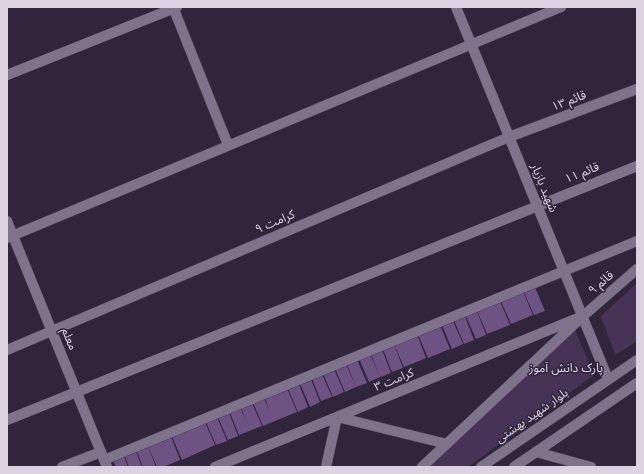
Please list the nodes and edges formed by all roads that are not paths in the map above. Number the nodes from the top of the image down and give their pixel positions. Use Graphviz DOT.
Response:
graph roads {
  1 [pos="175,7"];
  2 [pos="456,7"];
  3 [pos="561,7"];
  4 [pos="471,43"];
  5 [pos="7,75"];
  6 [pos="637,89"];
  7 [pos="509,137"];
  8 [pos="228,145"];
  9 [pos="637,166"];
  10 [pos="537,205"];
  11 [pos="7,221"];
  12 [pos="10,236"];
  13 [pos="637,242"];
  14 [pos="637,269"];
  15 [pos="564,271"];
  16 [pos="583,316"];
  17 [pos="52,331"];
  18 [pos="7,350"];
  19 [pos="637,360"];
  20 [pos="608,379"];
  21 [pos="637,383"];
  22 [pos="76,391"];
  23 [pos="337,417"];
  24 [pos="7,420"];
  25 [pos="447,444"];
  26 [pos="536,452"];
  27 [pos="104,460"];
  28 [pos="62,467"];
  29 [pos="215,467"];
  30 [pos="326,467"];
  31 [pos="422,467"];
  32 [pos="481,467"];
  33 [pos="515,467"];
  34 [pos="591,467"];
  1 -- 5 [label="street"];
  1 -- 8 [label="street"];
  2 -- 4 [label="street, شهید بازیار"];
  3 -- 4 [label="street"];
  4 -- 7 [label="street, شهید بازیار"];
  4 -- 8 [label="street"];
  6 -- 7 [label="street, قائم ۱۳"];
  7 -- 10 [label="street, شهید بازیار"];
  7 -- 17 [label="street, کرامت ۹"];
  8 -- 12 [label="street"];
  9 -- 10 [label="street, قائم ۱۱"];
  10 -- 15 [label="street, شهید بازیار"];
  10 -- 22 [label="street, قائم ۱۱"];
  11 -- 12 [label="street, معلم"];
  12 -- 17 [label="street, معلم"];
  13 -- 15 [label="street"];
  14 -- 16 [label="street, قائم ۹"];
  15 -- 16 [label="street, شهید بازیار"];
  15 -- 27 [label="street"];
  16 -- 20 [label="street, شهید بازیار"];
  16 -- 23 [label="street, کرامت ۳"];
  16 -- 25 [label="street, قائم ۹"];
  17 -- 18 [label="street, کرامت ۹"];
  17 -- 22 [label="street, معلم"];
  19 -- 20 [label="street, بلوار شهید بهشتی"];
  20 -- 32 [label="street, بلوار شهید بهشتی"];
  21 -- 26 [label="street"];
  22 -- 24 [label="street, قائم ۱۱"];
  22 -- 27 [label="street, معلم"];
  23 -- 25 [label="street"];
  23 -- 29 [label="street, کرامت ۳"];
  23 -- 30 [label="street"];
  25 -- 31 [label="street, قائم ۹"];
  26 -- 33 [label="street"];
  26 -- 34 [label="street"];
  27 -- 28 [label="street"];
}
